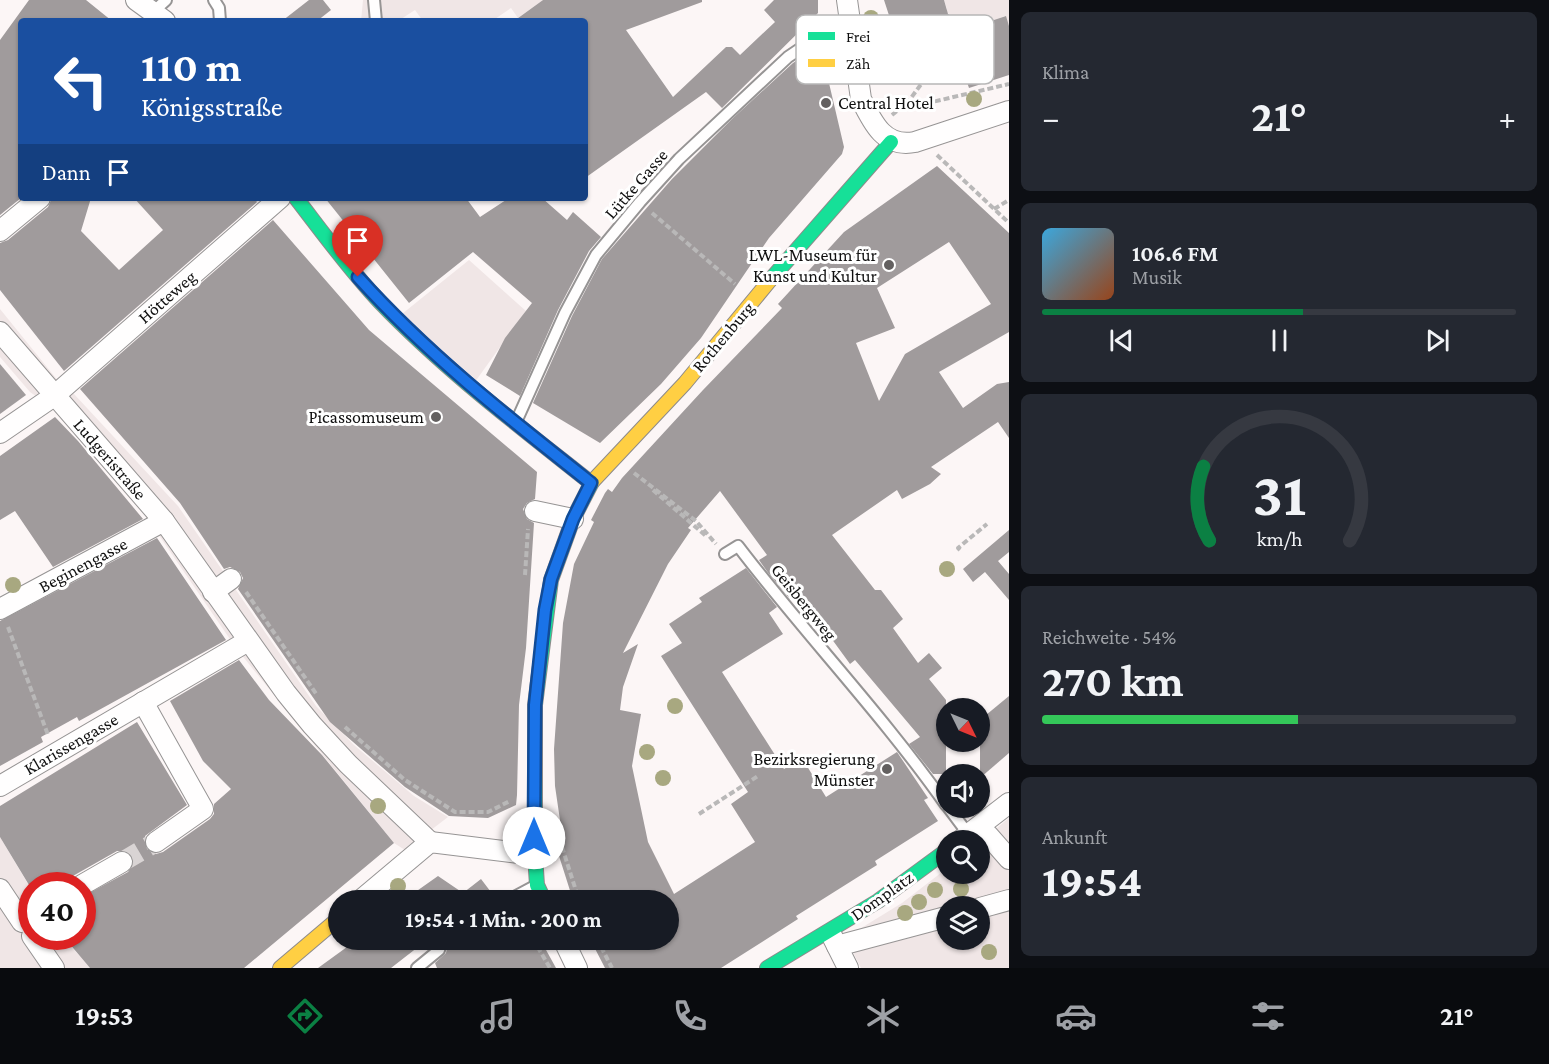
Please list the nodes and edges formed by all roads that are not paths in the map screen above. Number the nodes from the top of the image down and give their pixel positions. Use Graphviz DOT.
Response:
graph roads {
  1 [pos="136,0"];
  2 [pos="214,0"];
  3 [pos="374,0"];
  4 [pos="847,0"];
  5 [pos="162,11"];
  6 [pos="848,15"];
  7 [pos="220,18"];
  8 [pos="376,18"];
  9 [pos="796,52"];
  10 [pos="859,84"];
  11 [pos="1009,111"];
  12 [pos="891,142"];
  13 [pos="36,201"];
  14 [pos="277,201"];
  15 [pos="298,201"];
  16 [pos="0,231"];
  17 [pos="0,332"];
  18 [pos="54,396"];
  19 [pos="516,423"];
  20 [pos="0,433"];
  21 [pos="591,483"];
  22 [pos="535,511"];
  23 [pos="573,519"];
  24 [pos="164,521"];
  25 [pos="725,554"];
  26 [pos="238,585"];
  27 [pos="213,592"];
  28 [pos="0,608"];
  29 [pos="248,641"];
  30 [pos="143,702"];
  31 [pos="0,786"];
  32 [pos="936,791"];
  33 [pos="1009,803"];
  34 [pos="974,830"];
  35 [pos="990,837"];
  36 [pos="156,842"];
  37 [pos="430,842"];
  38 [pos="535,855"];
  39 [pos="936,859"];
  40 [pos="1009,859"];
  41 [pos="122,862"];
  42 [pos="96,877"];
  43 [pos="537,885"];
  44 [pos="0,889"];
  45 [pos="373,890"];
  46 [pos="528,890"];
  47 [pos="539,890"];
  48 [pos="1009,900"];
  49 [pos="990,905"];
  50 [pos="18,913"];
  51 [pos="936,919"];
  52 [pos="328,927"];
  53 [pos="834,939"];
  54 [pos="43,950"];
  55 [pos="439,950"];
  56 [pos="568,950"];
  57 [pos="54,968"];
  58 [pos="280,968"];
  59 [pos="417,968"];
  60 [pos="577,968"];
  61 [pos="767,968"];
  62 [pos="848,968"];
  1 -- 5 [label="street"];
  2 -- 7 [label="lane"];
  3 -- 8 [label="lane"];
  4 -- 6 [label="street"];
  9 -- 19 [label="lane, Lütke Gasse"];
  10 -- 12 [label="street"];
  11 -- 12 [label="street"];
  12 -- 21 [label="street, Rothenburg"];
  13 -- 16 [label="street"];
  14 -- 18 [label="street, Hötteweg"];
  15 -- 19 [label="street"];
  17 -- 18 [label="street, Ludgeristraße"];
  18 -- 20 [label="street, Hötteweg"];
  18 -- 24 [label="street, Ludgeristraße"];
  19 -- 21 [label="street"];
  21 -- 23 [label="street, Rothenburg"];
  22 -- 23 [label="street"];
  23 -- 38 [label="street, Rothenburg"];
  24 -- 27 [label="street, Ludgeristraße"];
  24 -- 28 [label="street, Beginengasse"];
  25 -- 32 [label="lane, Geisbergweg"];
  26 -- 27 [label="street"];
  27 -- 29 [label="street, Ludgeristraße"];
  29 -- 30 [label="street, Klarissengasse"];
  29 -- 37 [label="street, Ludgeristraße"];
  30 -- 31 [label="street, Klarissengasse"];
  30 -- 36 [label="street"];
  33 -- 34 [label="street"];
  35 -- 40 [label="street"];
  37 -- 38 [label="street"];
  37 -- 45 [label="street"];
  38 -- 43 [label="street, Rothenburg"];
  39 -- 53 [label="street, Domplatz"];
  41 -- 42 [label="street"];
  43 -- 46 [label="lane"];
  43 -- 47 [label="street"];
  44 -- 50 [label="street"];
  48 -- 49 [label="street"];
  51 -- 53 [label="street, Domplatz"];
  52 -- 58 [label="street"];
  53 -- 61 [label="street"];
  53 -- 62 [label="street"];
  54 -- 57 [label="street"];
  55 -- 59 [label="lane"];
  56 -- 60 [label="street"];
}
